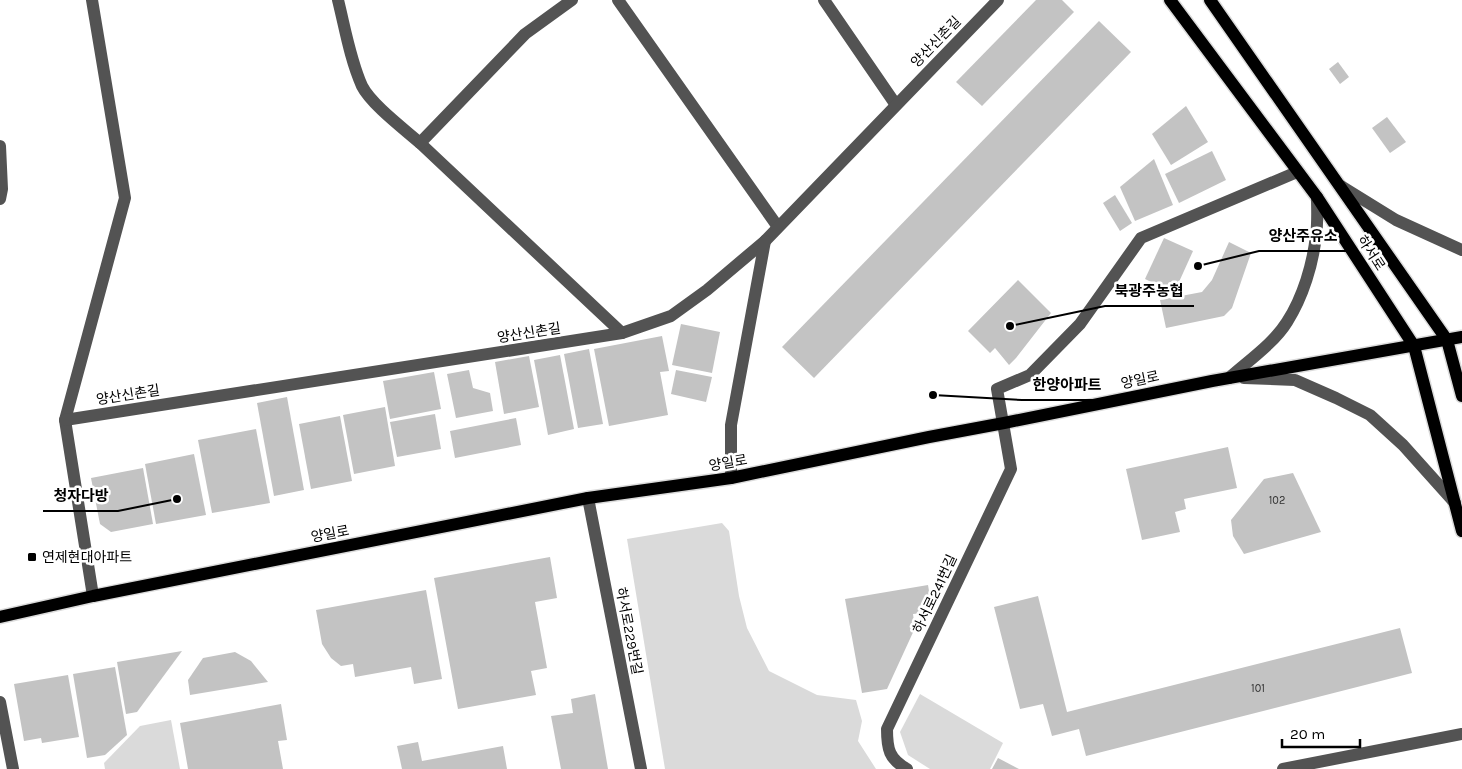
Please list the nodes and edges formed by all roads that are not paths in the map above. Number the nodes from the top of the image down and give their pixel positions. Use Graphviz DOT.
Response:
graph roads {
  1 [pos="92,0"];
  2 [pos="338,0"];
  3 [pos="572,0"];
  4 [pos="618,0"];
  5 [pos="824,0"];
  6 [pos="998,0"];
  7 [pos="1170,0"];
  8 [pos="1210,0"];
  9 [pos="896,105"];
  10 [pos="420,143"];
  11 [pos="0,146"];
  12 [pos="1297,172"];
  13 [pos="1341,186"];
  14 [pos="1317,197"];
  15 [pos="0,199"];
  16 [pos="778,227"];
  17 [pos="765,241"];
  18 [pos="1462,250"];
  19 [pos="622,334"];
  20 [pos="1462,337"];
  21 [pos="1447,340"];
  22 [pos="1414,346"];
  23 [pos="1229,378"];
  24 [pos="1462,396"];
  25 [pos="65,420"];
  26 [pos="1004,423"];
  27 [pos="731,478"];
  28 [pos="588,498"];
  29 [pos="1455,503"];
  30 [pos="1462,530"];
  31 [pos="93,596"];
  32 [pos="0,617"];
  33 [pos="0,702"];
  34 [pos="1462,734"];
  35 [pos="13,769"];
  36 [pos="641,769"];
  37 [pos="907,769"];
  38 [pos="1283,769"];
  1 -- 25 [label="street"];
  2 -- 10 [label="street"];
  3 -- 10 [label="street"];
  4 -- 16 [label="street"];
  5 -- 9 [label="street"];
  6 -- 9 [label="street, 양산신촌길"];
  7 -- 12 [label="main road, 하서로"];
  8 -- 13 [label="main road, 하서로"];
  9 -- 16 [label="street, 양산신촌길"];
  10 -- 19 [label="street"];
  11 -- 15 [label="street"];
  12 -- 14 [label="main road, 하서로"];
  12 -- 26 [label="street, 하서로241번길"];
  13 -- 18 [label="street"];
  13 -- 21 [label="main road, 하서로"];
  14 -- 22 [label="main road, 하서로"];
  14 -- 23 [label="street"];
  16 -- 17 [label="street, 양산신촌길"];
  17 -- 19 [label="street, 양산신촌길"];
  17 -- 27 [label="street"];
  19 -- 25 [label="street, 양산신촌길"];
  20 -- 21 [label="main road, 양일로"];
  21 -- 22 [label="main road, 양일로"];
  21 -- 24 [label="main road, 하서로"];
  22 -- 23 [label="main road, 양일로"];
  22 -- 29 [label="main road, 하서로"];
  23 -- 26 [label="main road, 양일로"];
  23 -- 29 [label="street"];
  25 -- 31 [label="street"];
  26 -- 27 [label="main road, 양일로"];
  26 -- 37 [label="street, 하서로241번길"];
  27 -- 28 [label="main road, 양일로"];
  28 -- 31 [label="main road, 양일로"];
  28 -- 36 [label="street, 하서로229번길"];
  29 -- 30 [label="main road, 하서로"];
  31 -- 32 [label="main road, 양일로"];
  33 -- 35 [label="street"];
  34 -- 38 [label="street"];
}
